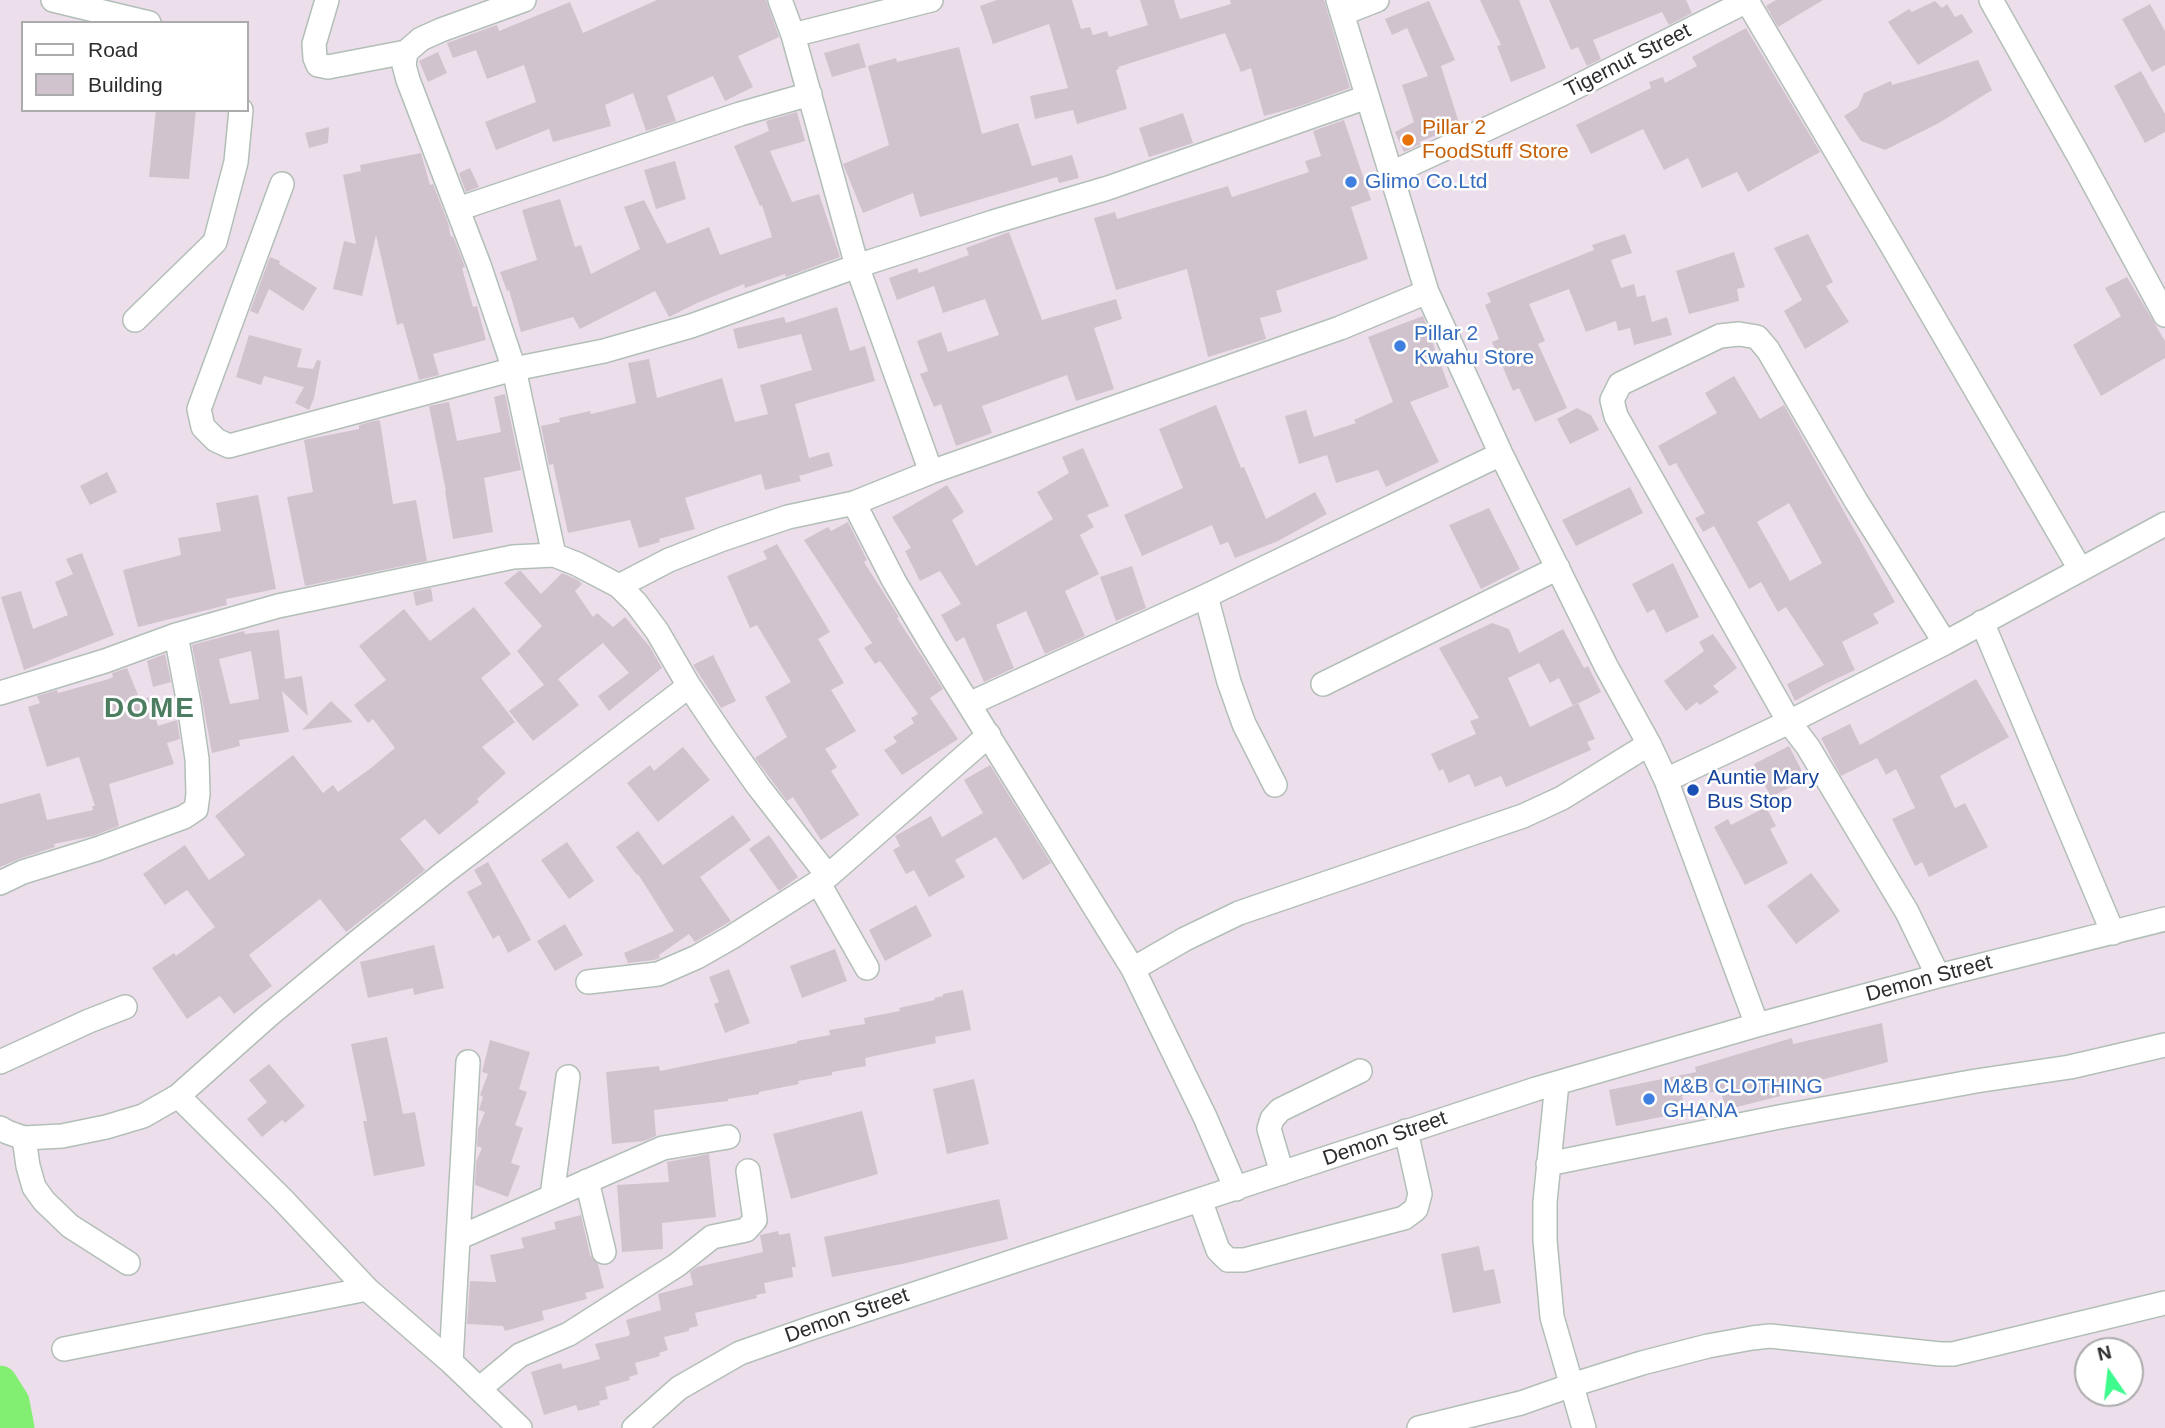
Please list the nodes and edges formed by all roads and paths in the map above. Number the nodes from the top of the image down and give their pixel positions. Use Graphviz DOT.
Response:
graph roads {
  1 [pos="53,0"];
  2 [pos="327,0"];
  3 [pos="524,0"];
  4 [pos="780,0"];
  5 [pos="931,0"];
  6 [pos="1377,0"];
  7 [pos="1991,0"];
  8 [pos="1748,1"];
  9 [pos="1341,7"];
  10 [pos="141,21"];
  11 [pos="793,35"];
  12 [pos="406,52"];
  13 [pos="810,94"];
  14 [pos="1367,97"];
  15 [pos="241,112"];
  16 [pos="1392,173"];
  17 [pos="282,184"];
  18 [pos="458,209"];
  19 [pos="857,266"];
  20 [pos="1427,292"];
  21 [pos="2165,314"];
  22 [pos="135,320"];
  23 [pos="514,369"];
  24 [pos="1501,454"];
  25 [pos="931,472"];
  26 [pos="853,503"];
  27 [pos="2164,525"];
  28 [pos="554,555"];
  29 [pos="1558,568"];
  30 [pos="2080,569"];
  31 [pos="619,586"];
  32 [pos="1206,596"];
  33 [pos="1982,622"];
  34 [pos="176,635"];
  35 [pos="1945,643"];
  36 [pos="1323,684"];
  37 [pos="689,685"];
  38 [pos="0,693"];
  39 [pos="969,704"];
  40 [pos="1789,722"];
  41 [pos="989,735"];
  42 [pos="1649,744"];
  43 [pos="1666,780"];
  44 [pos="1275,785"];
  45 [pos="823,879"];
  46 [pos="0,883"];
  47 [pos="2165,919"];
  48 [pos="2113,933"];
  49 [pos="867,968"];
  50 [pos="1132,969"];
  51 [pos="1938,976"];
  52 [pos="588,982"];
  53 [pos="125,1007"];
  54 [pos="1757,1025"];
  55 [pos="2165,1045"];
  56 [pos="0,1062"];
  57 [pos="468,1062"];
  58 [pos="1360,1071"];
  59 [pos="568,1077"];
  60 [pos="1557,1083"];
  61 [pos="177,1096"];
  62 [pos="0,1128"];
  63 [pos="1406,1131"];
  64 [pos="728,1137"];
  65 [pos="24,1138"];
  66 [pos="1548,1164"];
  67 [pos="748,1171"];
  68 [pos="1282,1173"];
  69 [pos="587,1181"];
  70 [pos="1236,1189"];
  71 [pos="552,1196"];
  72 [pos="1200,1200"];
  73 [pos="458,1238"];
  74 [pos="604,1252"];
  75 [pos="128,1263"];
  76 [pos="368,1289"];
  77 [pos="2165,1303"];
  78 [pos="64,1349"];
  79 [pos="451,1362"];
  80 [pos="1572,1385"];
  81 [pos="480,1389"];
  82 [pos="520,1428"];
  83 [pos="634,1428"];
  84 [pos="1419,1428"];
  85 [pos="1584,1428"];
  1 -- 10 [label="street"];
  2 -- 12 [label="street"];
  3 -- 12 [label="street"];
  4 -- 11 [label="street"];
  5 -- 11 [label="street"];
  6 -- 9 [label="street"];
  7 -- 21 [label="street"];
  8 -- 16 [label="street, Tigernut Street"];
  8 -- 30 [label="street"];
  9 -- 14 [label="street"];
  11 -- 13 [label="street"];
  12 -- 18 [label="street"];
  13 -- 18 [label="street"];
  13 -- 19 [label="street"];
  14 -- 16 [label="street"];
  14 -- 19 [label="street"];
  15 -- 22 [label="street"];
  16 -- 20 [label="street"];
  17 -- 23 [label="street"];
  18 -- 23 [label="street"];
  19 -- 23 [label="street"];
  19 -- 25 [label="street"];
  20 -- 24 [label="street"];
  20 -- 25 [label="street"];
  23 -- 28 [label="street"];
  24 -- 29 [label="street"];
  24 -- 32 [label="street"];
  25 -- 26 [label="street"];
  26 -- 31 [label="street"];
  26 -- 39 [label="street"];
  27 -- 30 [label="street"];
  28 -- 31 [label="street"];
  28 -- 34 [label="street"];
  29 -- 36 [label="street"];
  29 -- 42 [label="street"];
  30 -- 33 [label="street"];
  31 -- 37 [label="street"];
  32 -- 39 [label="street"];
  32 -- 44 [label="street"];
  33 -- 35 [label="street"];
  33 -- 48 [label="street"];
  34 -- 38 [label="street"];
  34 -- 46 [label="street"];
  35 -- 40 [label="street"];
  35 -- 40 [label="street"];
  37 -- 45 [label="street"];
  37 -- 61 [label="street"];
  39 -- 41 [label="street"];
  40 -- 43 [label="street"];
  40 -- 51 [label="street"];
  41 -- 45 [label="street"];
  41 -- 50 [label="street"];
  42 -- 43 [label="street"];
  42 -- 50 [label="street"];
  43 -- 54 [label="street"];
  45 -- 49 [label="street"];
  45 -- 52 [label="street"];
  47 -- 48 [label="street, Demon Street"];
  48 -- 51 [label="street, Demon Street"];
  50 -- 70 [label="street"];
  51 -- 54 [label="street, Demon Street"];
  53 -- 56 [label="street"];
  54 -- 60 [label="street, Demon Street"];
  55 -- 66 [label="street"];
  57 -- 73 [label="street"];
  58 -- 68 [label="street"];
  59 -- 71 [label="street"];
  60 -- 63 [label="street, Demon Street"];
  60 -- 66 [label="street"];
  61 -- 65 [label="street"];
  61 -- 76 [label="street"];
  62 -- 65 [label="street"];
  63 -- 68 [label="street, Demon Street"];
  63 -- 72 [label="street"];
  64 -- 69 [label="street"];
  65 -- 75 [label="street"];
  66 -- 80 [label="street"];
  67 -- 81 [label="street"];
  68 -- 70 [label="street, Demon Street"];
  69 -- 71 [label="street"];
  69 -- 74 [label="street"];
  70 -- 72 [label="street, Demon Street"];
  71 -- 73 [label="street"];
  72 -- 83 [label="street, Demon Street"];
  73 -- 79 [label="street"];
  76 -- 78 [label="street"];
  76 -- 79 [label="street"];
  77 -- 80 [label="street"];
  79 -- 81 [label="street"];
  80 -- 84 [label="street"];
  80 -- 85 [label="street"];
  81 -- 82 [label="street"];
}
